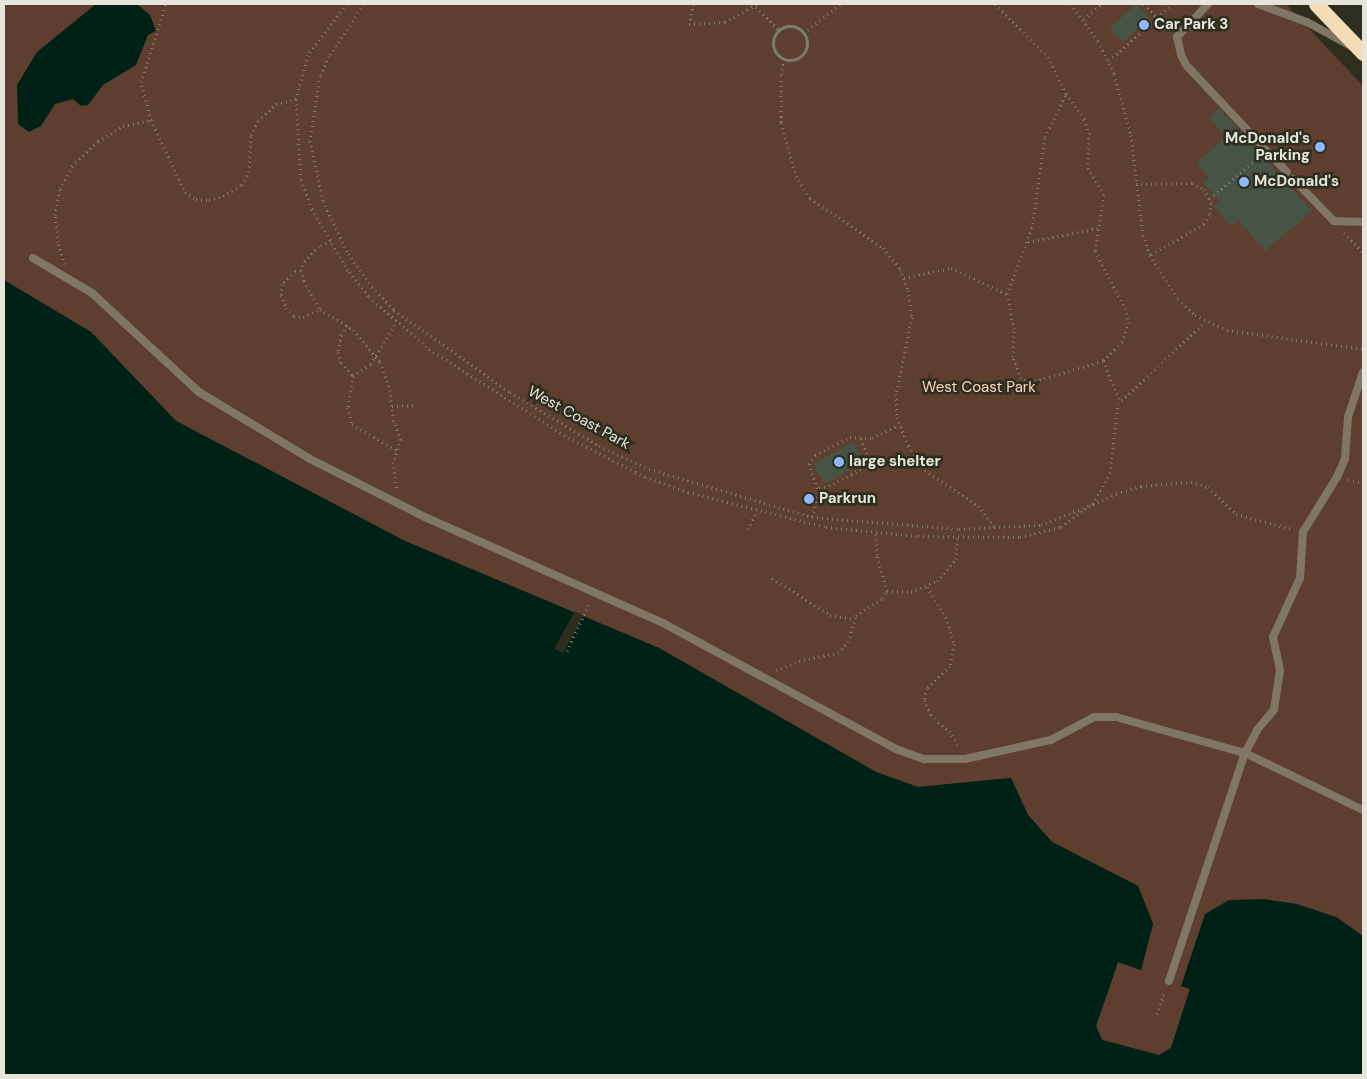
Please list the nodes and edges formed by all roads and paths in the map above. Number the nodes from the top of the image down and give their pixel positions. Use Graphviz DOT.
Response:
graph roads {
  1 [pos="166,4"];
  2 [pos="346,4"];
  3 [pos="364,4"];
  4 [pos="693,4"];
  5 [pos="841,4"];
  6 [pos="995,4"];
  7 [pos="1070,4"];
  8 [pos="1102,4"];
  9 [pos="1144,4"];
  10 [pos="1172,4"];
  11 [pos="1208,4"];
  12 [pos="1258,4"];
  13 [pos="1316,4"];
  14 [pos="757,5"];
  15 [pos="1157,18"];
  16 [pos="1084,19"];
  17 [pos="779,30"];
  18 [pos="804,33"];
  19 [pos="1363,53"];
  20 [pos="784,59"];
  21 [pos="1109,61"];
  22 [pos="1066,94"];
  23 [pos="296,99"];
  24 [pos="152,120"];
  25 [pos="1266,150"];
  26 [pos="1287,172"];
  27 [pos="1293,179"];
  28 [pos="1136,184"];
  29 [pos="1210,198"];
  30 [pos="1334,221"];
  31 [pos="1363,222"];
  32 [pos="1100,228"];
  33 [pos="331,241"];
  34 [pos="1028,242"];
  35 [pos="1363,252"];
  36 [pos="1150,255"];
  37 [pos="33,258"];
  38 [pos="301,270"];
  39 [pos="70,277"];
  40 [pos="904,278"];
  41 [pos="1007,294"];
  42 [pos="320,309"];
  43 [pos="397,321"];
  44 [pos="1205,322"];
  45 [pos="348,326"];
  46 [pos="1363,349"];
  47 [pos="377,356"];
  48 [pos="1103,361"];
  49 [pos="1363,372"];
  50 [pos="353,376"];
  51 [pos="1120,401"];
  52 [pos="415,405"];
  53 [pos="392,406"];
  54 [pos="900,425"];
  55 [pos="860,437"];
  56 [pos="396,450"];
  57 [pos="819,488"];
  58 [pos="1093,504"];
  59 [pos="403,505"];
  60 [pos="757,511"];
  61 [pos="812,516"];
  62 [pos="995,528"];
  63 [pos="748,529"];
  64 [pos="1303,532"];
  65 [pos="876,533"];
  66 [pos="957,538"];
  67 [pos="772,578"];
  68 [pos="927,587"];
  69 [pos="887,592"];
  70 [pos="594,593"];
  71 [pos="854,619"];
  72 [pos="567,651"];
  73 [pos="764,676"];
  74 [pos="1245,752"];
  75 [pos="965,759"];
  76 [pos="1363,810"];
  77 [pos="1169,981"];
  78 [pos="1157,1014"];
  1 -- 24 [label="path"];
  2 -- 23 [label="path"];
  3 -- 61 [label="path, West Coast Park"];
  4 -- 14 [label="path"];
  5 -- 18 [label="path"];
  6 -- 22 [label="path"];
  7 -- 16 [label="path"];
  8 -- 16 [label="path"];
  9 -- 15 [label="path"];
  10 -- 15 [label="path"];
  11 -- 25 [label="lane"];
  12 -- 19 [label="lane"];
  13 -- 19 [label="highway"];
  14 -- 17 [label="path"];
  15 -- 21 [label="path"];
  16 -- 21 [label="path"];
  17 -- 18 [label="path"];
  17 -- 20 [label="path"];
  18 -- 20 [label="path"];
  20 -- 40 [label="path"];
  21 -- 28 [label="path"];
  22 -- 32 [label="path"];
  22 -- 34 [label="path"];
  23 -- 24 [label="path"];
  23 -- 33 [label="path"];
  24 -- 39 [label="path"];
  25 -- 26 [label="lane"];
  25 -- 29 [label="path"];
  27 -- 30 [label="lane"];
  28 -- 29 [label="path"];
  28 -- 36 [label="path"];
  29 -- 36 [label="path"];
  30 -- 31 [label="lane"];
  30 -- 35 [label="path"];
  32 -- 34 [label="path"];
  32 -- 48 [label="path"];
  33 -- 38 [label="path"];
  33 -- 43 [label="path"];
  34 -- 41 [label="path"];
  36 -- 44 [label="path"];
  37 -- 39 [label="lane"];
  38 -- 42 [label="path"];
  38 -- 42 [label="path"];
  39 -- 59 [label="lane"];
  40 -- 41 [label="path"];
  40 -- 54 [label="path"];
  41 -- 48 [label="path"];
  42 -- 45 [label="path"];
  43 -- 47 [label="path"];
  43 -- 60 [label="path"];
  44 -- 46 [label="path"];
  44 -- 51 [label="path"];
  45 -- 47 [label="path"];
  45 -- 50 [label="path"];
  47 -- 50 [label="path"];
  47 -- 53 [label="path"];
  48 -- 51 [label="path"];
  49 -- 64 [label="lane"];
  50 -- 56 [label="path"];
  51 -- 58 [label="path"];
  52 -- 53 [label="path"];
  53 -- 56 [label="path"];
  54 -- 55 [label="path"];
  54 -- 62 [label="path"];
  55 -- 57 [label="path"];
  55 -- 57 [label="path"];
  56 -- 59 [label="path"];
  57 -- 61 [label="path"];
  58 -- 62 [label="path, West Coast Park"];
  58 -- 64 [label="path, West Coast Park"];
  58 -- 66 [label="path"];
  59 -- 70 [label="lane"];
  60 -- 63 [label="path"];
  60 -- 65 [label="path"];
  61 -- 62 [label="path, West Coast Park"];
  64 -- 74 [label="lane"];
  65 -- 66 [label="path"];
  65 -- 69 [label="path"];
  66 -- 68 [label="path"];
  67 -- 71 [label="path"];
  68 -- 69 [label="path"];
  68 -- 75 [label="path"];
  69 -- 71 [label="path"];
  70 -- 72 [label="path"];
  70 -- 73 [label="lane"];
  71 -- 73 [label="path"];
  73 -- 75 [label="lane"];
  74 -- 75 [label="lane"];
  74 -- 76 [label="lane"];
  74 -- 77 [label="lane"];
  77 -- 78 [label="path"];
}
